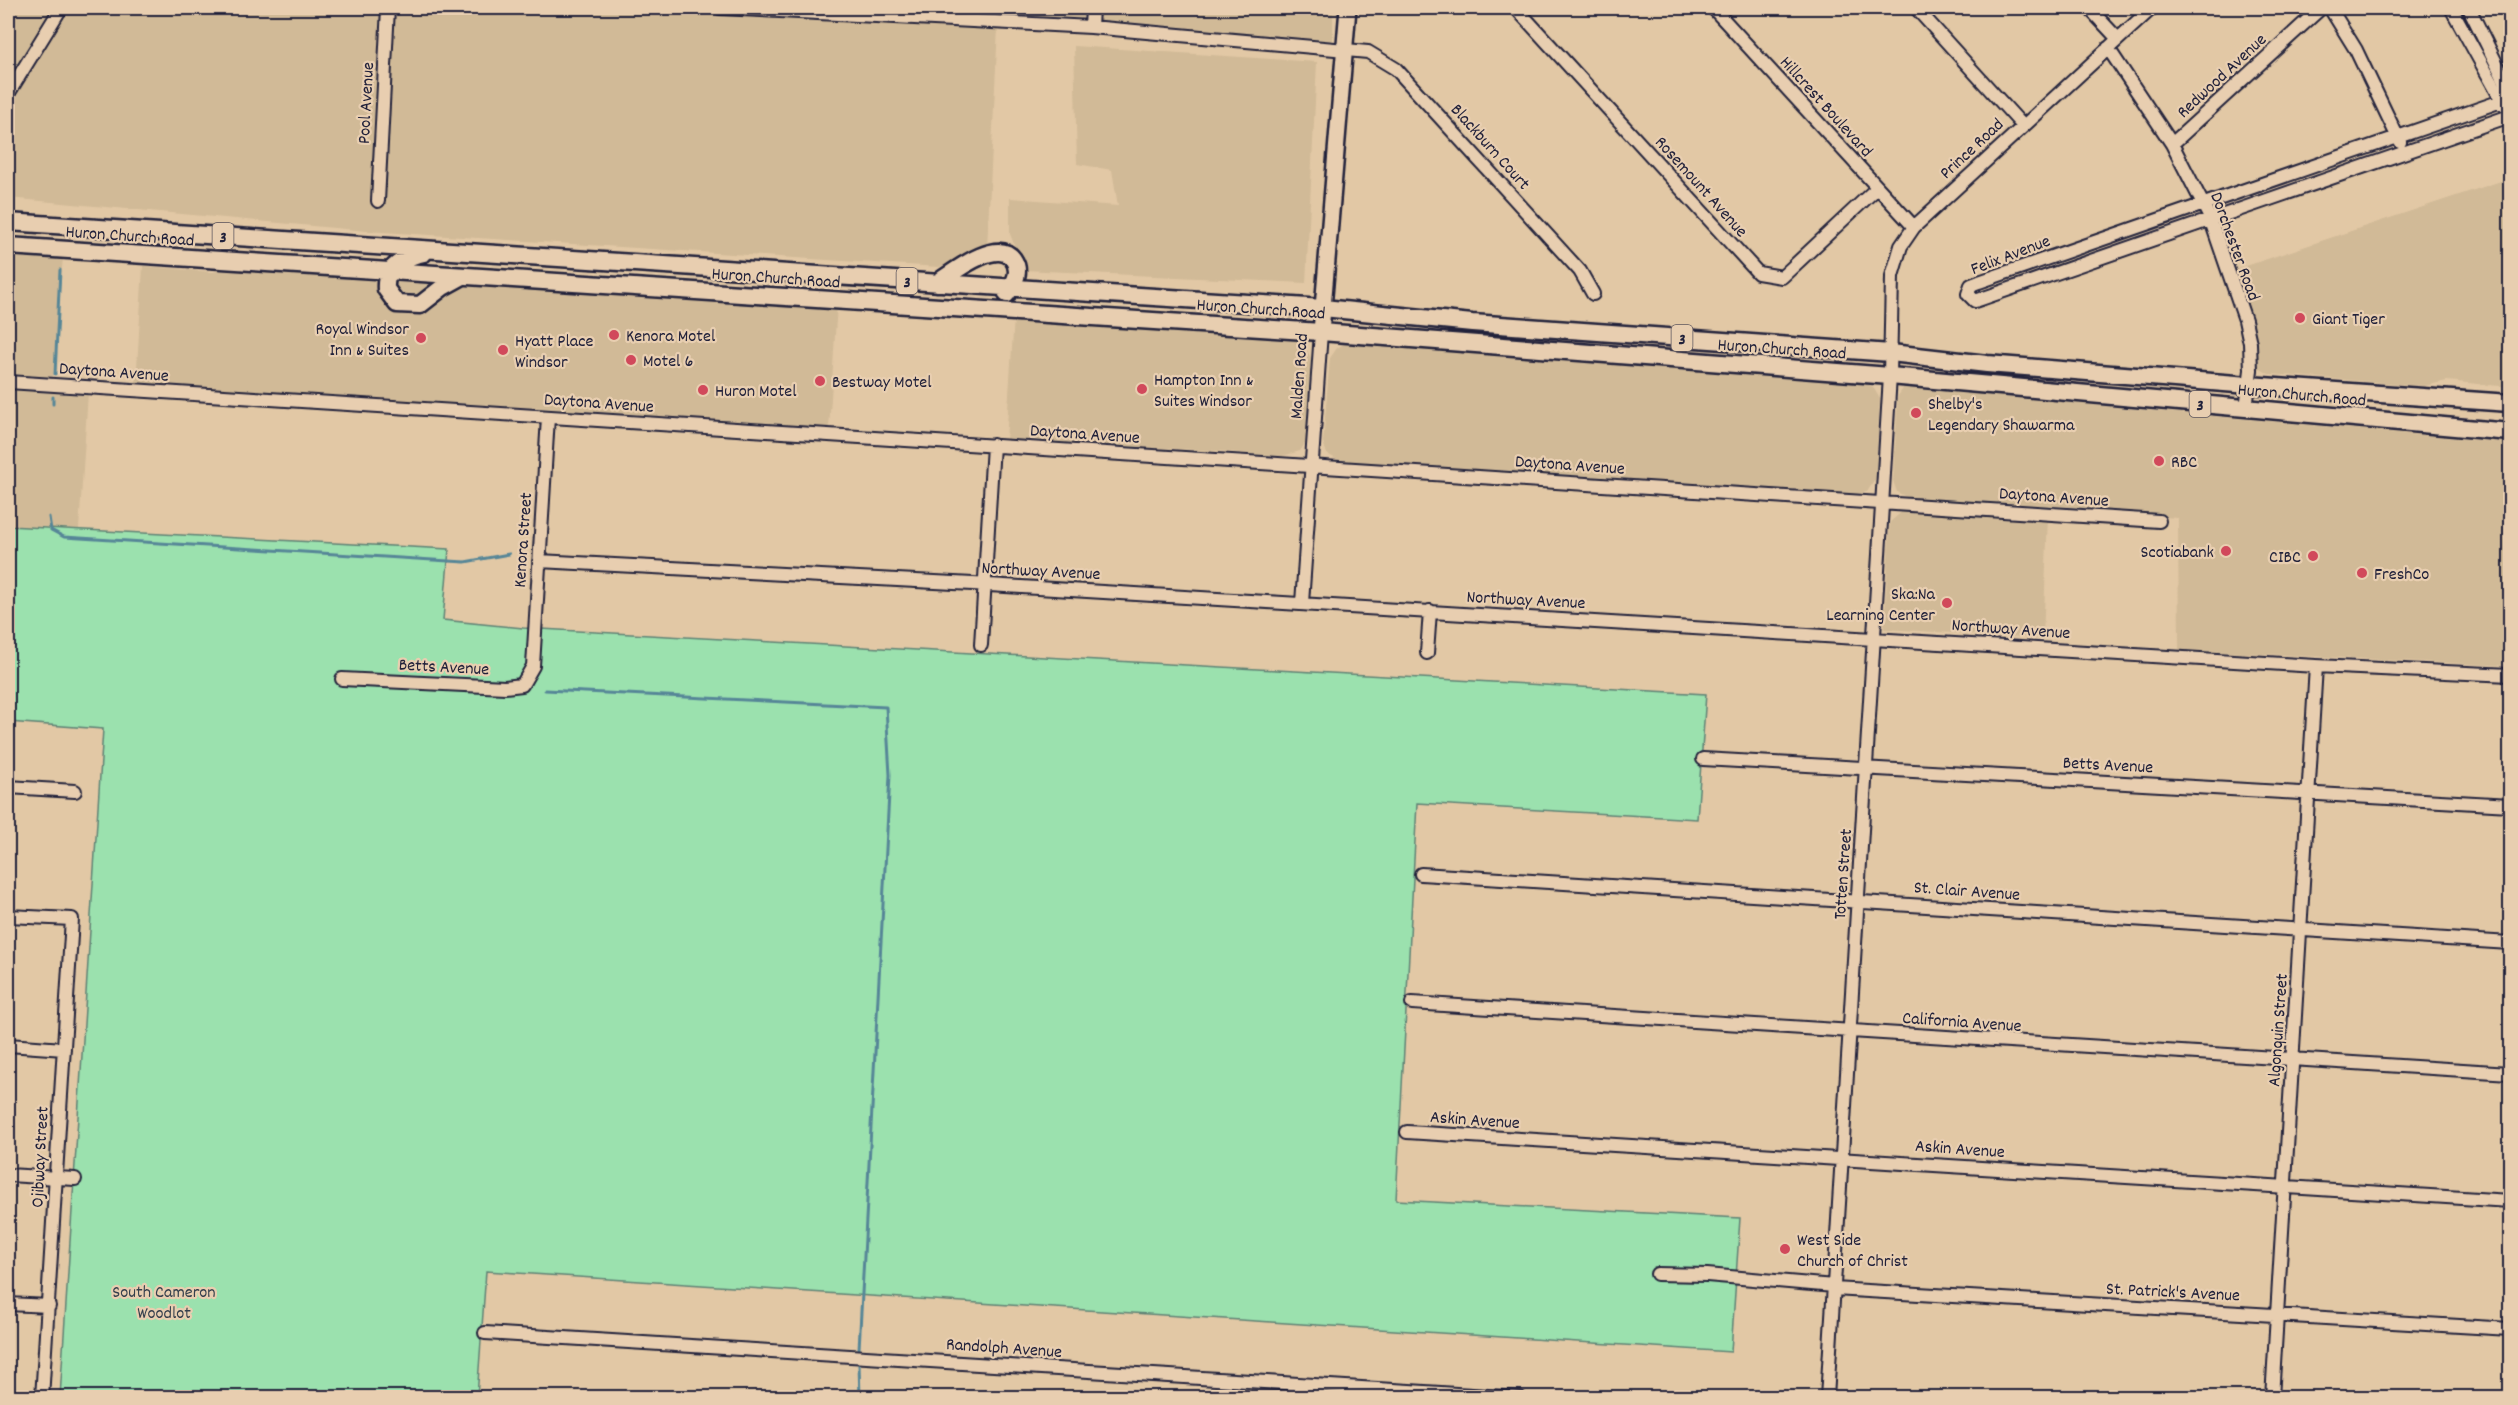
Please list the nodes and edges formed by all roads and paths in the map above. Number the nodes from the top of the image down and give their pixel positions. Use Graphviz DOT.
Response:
graph roads {
  1 [pos="61,8"];
  2 [pos="388,8"];
  3 [pos="720,8"];
  4 [pos="1092,8"];
  5 [pos="1347,8"];
  6 [pos="1516,8"];
  7 [pos="1713,8"];
  8 [pos="1916,8"];
  9 [pos="2089,8"];
  10 [pos="2152,8"];
  11 [pos="2321,8"];
  12 [pos="2330,8"];
  13 [pos="2452,8"];
  14 [pos="2469,8"];
  15 [pos="1091,27"];
  16 [pos="2113,44"];
  17 [pos="1344,49"];
  18 [pos="8,94"];
  19 [pos="2508,97"];
  20 [pos="2510,116"];
  21 [pos="2022,125"];
  22 [pos="2397,136"];
  23 [pos="2172,144"];
  24 [pos="2405,152"];
  25 [pos="1876,188"];
  26 [pos="378,201"];
  27 [pos="2204,206"];
  28 [pos="2210,219"];
  29 [pos="8,222"];
  30 [pos="1914,227"];
  31 [pos="8,246"];
  32 [pos="437,250"];
  33 [pos="390,271"];
  34 [pos="463,276"];
  35 [pos="937,283"];
  36 [pos="1011,288"];
  37 [pos="1593,294"];
  38 [pos="1323,308"];
  39 [pos="998,311"];
  40 [pos="1321,332"];
  41 [pos="1891,353"];
  42 [pos="1890,376"];
  43 [pos="8,382"];
  44 [pos="2249,385"];
  45 [pos="2511,403"];
  46 [pos="2246,408"];
  47 [pos="548,417"];
  48 [pos="2511,432"];
  49 [pos="993,445"];
  50 [pos="1312,465"];
  51 [pos="1882,503"];
  52 [pos="2159,520"];
  53 [pos="539,561"];
  54 [pos="984,584"];
  55 [pos="1302,603"];
  56 [pos="1430,611"];
  57 [pos="1875,638"];
  58 [pos="981,645"];
  59 [pos="1427,653"];
  60 [pos="533,666"];
  61 [pos="2316,666"];
  62 [pos="2511,675"];
  63 [pos="342,679"];
  64 [pos="1703,759"];
  65 [pos="1867,768"];
  66 [pos="8,787"];
  67 [pos="75,791"];
  68 [pos="2309,793"];
  69 [pos="2511,805"];
  70 [pos="1421,874"];
  71 [pos="1858,901"];
  72 [pos="8,916"];
  73 [pos="2301,929"];
  74 [pos="2511,943"];
  75 [pos="1412,1004"];
  76 [pos="1850,1032"];
  77 [pos="8,1045"];
  78 [pos="64,1049"];
  79 [pos="2293,1060"];
  80 [pos="2511,1073"];
  81 [pos="1407,1132"];
  82 [pos="1842,1159"];
  83 [pos="8,1175"];
  84 [pos="56,1178"];
  85 [pos="75,1179"];
  86 [pos="2285,1187"];
  87 [pos="2511,1201"];
  88 [pos="1657,1274"];
  89 [pos="1834,1288"];
  90 [pos="8,1304"];
  91 [pos="49,1306"];
  92 [pos="2277,1316"];
  93 [pos="2511,1329"];
  94 [pos="485,1333"];
  95 [pos="42,1398"];
  96 [pos="1520,1398"];
  97 [pos="1827,1398"];
  98 [pos="2272,1398"];
  1 -- 18 [label="street"];
  2 -- 26 [label="street, Pool Avenue"];
  3 -- 15 [label="street, Blackburn Court"];
  4 -- 15 [label="street"];
  5 -- 17 [label="main road, Malden Road"];
  6 -- 25 [label="street, Rosemount Avenue"];
  7 -- 25 [label="street, Hillcrest Boulevard"];
  8 -- 21 [label="street"];
  9 -- 16 [label="street, Dorchester Road"];
  10 -- 16 [label="street, Prince Road"];
  11 -- 23 [label="street, Redwood Avenue"];
  12 -- 22 [label="street"];
  13 -- 19 [label="street"];
  14 -- 19 [label="street"];
  15 -- 17 [label="street, Blackburn Court"];
  16 -- 21 [label="street, Prince Road"];
  16 -- 23 [label="street, Dorchester Road"];
  17 -- 37 [label="street, Blackburn Court"];
  17 -- 38 [label="main road, Malden Road"];
  19 -- 20 [label="street"];
  19 -- 22 [label="street, Felix Avenue"];
  20 -- 24 [label="street, Felix Avenue"];
  21 -- 30 [label="street, Prince Road"];
  22 -- 24 [label="street"];
  22 -- 27 [label="street, Felix Avenue"];
  23 -- 27 [label="street, Dorchester Road"];
  24 -- 28 [label="street, Felix Avenue"];
  25 -- 30 [label="street, Hillcrest Boulevard"];
  27 -- 28 [label="street, Dorchester Road"];
  27 -- 28 [label="street, Felix Avenue"];
  28 -- 44 [label="street, Dorchester Road"];
  29 -- 32 [label="highway, Huron Church Road / 3"];
  30 -- 41 [label="street, Prince Road"];
  31 -- 33 [label="highway, Huron Church Road / 3"];
  32 -- 33 [label="highway"];
  32 -- 35 [label="highway, Huron Church Road / 3"];
  33 -- 34 [label="highway, Huron Church Road / 3"];
  33 -- 34 [label="highway"];
  34 -- 39 [label="highway, Huron Church Road / 3"];
  35 -- 36 [label="highway, Huron Church Road / 3"];
  35 -- 36 [label="highway"];
  36 -- 38 [label="highway, Huron Church Road / 3"];
  36 -- 39 [label="highway"];
  38 -- 40 [label="main road, Malden Road"];
  38 -- 41 [label="highway, Huron Church Road / 3"];
  39 -- 40 [label="highway, Huron Church Road / 3"];
  40 -- 42 [label="highway, Huron Church Road / 3"];
  40 -- 50 [label="street, Malden Road"];
  41 -- 42 [label="street, Totten Street"];
  41 -- 44 [label="highway, Huron Church Road / 3"];
  42 -- 46 [label="highway, Huron Church Road / 3"];
  42 -- 51 [label="street, Totten Street"];
  43 -- 47 [label="street, Daytona Avenue"];
  44 -- 45 [label="highway, Huron Church Road / 3"];
  44 -- 46 [label="street, Dorchester Road"];
  46 -- 48 [label="highway, Huron Church Road / 3"];
  47 -- 49 [label="street, Daytona Avenue"];
  47 -- 53 [label="street, Kenora Street"];
  49 -- 50 [label="street, Daytona Avenue"];
  49 -- 54 [label="street"];
  50 -- 51 [label="street, Daytona Avenue"];
  50 -- 55 [label="street, Malden Road"];
  51 -- 52 [label="street, Daytona Avenue"];
  51 -- 57 [label="street, Totten Street"];
  53 -- 54 [label="street, Northway Avenue"];
  53 -- 60 [label="street, Kenora Street"];
  54 -- 55 [label="street, Northway Avenue"];
  54 -- 58 [label="street"];
  55 -- 56 [label="street, Northway Avenue"];
  56 -- 57 [label="street, Northway Avenue"];
  56 -- 59 [label="street"];
  57 -- 61 [label="street, Northway Avenue"];
  57 -- 65 [label="street, Totten Street"];
  60 -- 63 [label="street, Betts Avenue"];
  61 -- 62 [label="street, Northway Avenue"];
  61 -- 68 [label="street, Algonquin Street"];
  64 -- 65 [label="street, Betts Avenue"];
  65 -- 68 [label="street, Betts Avenue"];
  65 -- 71 [label="street, Totten Street"];
  66 -- 67 [label="street"];
  68 -- 69 [label="street, Betts Avenue"];
  68 -- 73 [label="street, Algonquin Street"];
  70 -- 71 [label="street, St. Clair Avenue"];
  71 -- 73 [label="street, St. Clair Avenue"];
  71 -- 76 [label="street, Totten Street"];
  72 -- 78 [label="street, Ojibway Street"];
  73 -- 74 [label="street, St. Clair Avenue"];
  73 -- 79 [label="street, Algonquin Street"];
  75 -- 76 [label="street, California Avenue"];
  76 -- 79 [label="street, California Avenue"];
  76 -- 82 [label="street, Totten Street"];
  77 -- 78 [label="street"];
  78 -- 84 [label="street, Ojibway Street"];
  79 -- 80 [label="street, California Avenue"];
  79 -- 86 [label="street, Algonquin Street"];
  81 -- 82 [label="street, Askin Avenue"];
  82 -- 86 [label="street, Askin Avenue"];
  82 -- 89 [label="street, Totten Street"];
  83 -- 84 [label="street"];
  84 -- 85 [label="street"];
  84 -- 91 [label="street, Ojibway Street"];
  86 -- 87 [label="street, Askin Avenue"];
  86 -- 92 [label="street, Algonquin Street"];
  88 -- 89 [label="street, St. Patrick's Avenue"];
  89 -- 92 [label="street, St. Patrick's Avenue"];
  89 -- 97 [label="street, Totten Street"];
  90 -- 91 [label="street"];
  91 -- 95 [label="street, Ojibway Street"];
  92 -- 93 [label="street, St. Patrick's Avenue"];
  92 -- 98 [label="street, Algonquin Street"];
  94 -- 96 [label="street, Randolph Avenue"];
}
